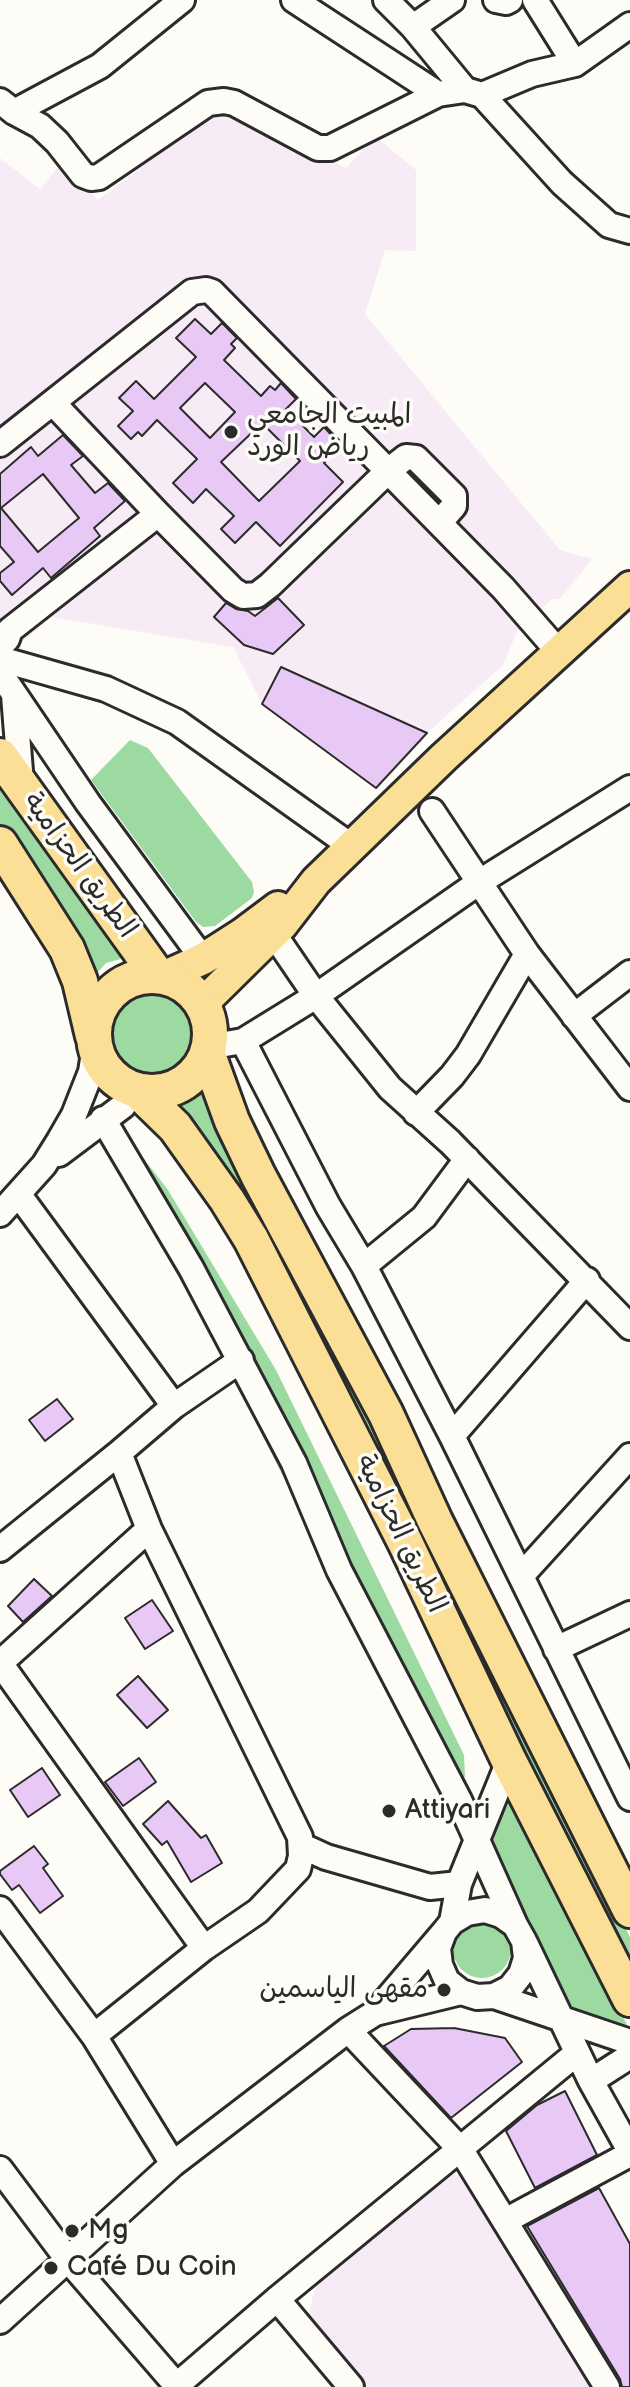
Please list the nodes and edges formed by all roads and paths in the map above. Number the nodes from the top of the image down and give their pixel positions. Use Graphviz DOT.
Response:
graph roads {
  1 [pos="182,0"];
  2 [pos="294,0"];
  3 [pos="386,0"];
  4 [pos="452,0"];
  5 [pos="496,0"];
  6 [pos="510,0"];
  7 [pos="535,0"];
  8 [pos="630,25"];
  9 [pos="413,27"];
  10 [pos="575,64"];
  11 [pos="474,93"];
  12 [pos="438,94"];
  13 [pos="7,107"];
  14 [pos="630,231"];
  15 [pos="53,403"];
  16 [pos="0,444"];
  17 [pos="388,471"];
  18 [pos="158,514"];
  19 [pos="630,587"];
  20 [pos="3,634"];
  21 [pos="558,651"];
  22 [pos="0,659"];
  23 [pos="0,673"];
  24 [pos="14,695"];
  25 [pos="0,756"];
  26 [pos="22,787"];
  27 [pos="630,788"];
  28 [pos="432,811"];
  29 [pos="0,844"];
  30 [pos="351,846"];
  31 [pos="316,881"];
  32 [pos="478,883"];
  33 [pos="273,933"];
  34 [pos="527,954"];
  35 [pos="203,959"];
  36 [pos="630,973"];
  37 [pos="161,977"];
  38 [pos="316,996"];
  39 [pos="202,1004"];
  40 [pos="574,1016"];
  41 [pos="243,1041"];
  42 [pos="94,1043"];
  43 [pos="208,1049"];
  44 [pos="630,1088"];
  45 [pos="136,1090"];
  46 [pos="416,1113"];
  47 [pos="103,1119"];
  48 [pos="467,1159"];
  49 [pos="44,1165"];
  50 [pos="19,1195"];
  51 [pos="0,1214"];
  52 [pos="364,1266"];
  53 [pos="587,1280"];
  54 [pos="630,1327"];
  55 [pos="241,1360"];
  56 [pos="174,1406"];
  57 [pos="452,1436"];
  58 [pos="119,1453"];
  59 [pos="630,1456"];
  60 [pos="149,1529"];
  61 [pos="0,1549"];
  62 [pos="521,1576"];
  63 [pos="630,1614"];
  64 [pos="556,1649"];
  65 [pos="506,1768"];
  66 [pos="630,1798"];
  67 [pos="459,1800"];
  68 [pos="478,1840"];
  69 [pos="302,1846"];
  70 [pos="459,1884"];
  71 [pos="0,1909"];
  72 [pos="630,1910"];
  73 [pos="448,1927"];
  74 [pos="520,1933"];
  75 [pos="204,1948"];
  76 [pos="461,1992"];
  77 [pos="494,1996"];
  78 [pos="630,1999"];
  79 [pos="375,2013"];
  80 [pos="561,2020"];
  81 [pos="348,2030"];
  82 [pos="94,2036"];
  83 [pos="630,2042"];
  84 [pos="577,2053"];
  85 [pos="630,2056"];
  86 [pos="591,2081"];
  87 [pos="461,2150"];
  88 [pos="630,2152"];
  89 [pos="173,2164"];
  90 [pos="0,2169"];
  91 [pos="8,2198"];
  92 [pos="505,2221"];
  93 [pos="69,2261"];
  94 [pos="277,2299"];
  95 [pos="0,2321"];
  96 [pos="178,2386"];
  97 [pos="351,2387"];
  98 [pos="607,2387"];
  1 -- 13 [label="street"];
  2 -- 12 [label="street"];
  3 -- 9 [label="street"];
  4 -- 9 [label="street"];
  5 -- 6 [label="street"];
  7 -- 10 [label="street"];
  8 -- 10 [label="street"];
  9 -- 11 [label="street"];
  10 -- 11 [label="street"];
  11 -- 12 [label="street"];
  11 -- 14 [label="street"];
  12 -- 13 [label="street"];
  15 -- 16 [label="street"];
  15 -- 17 [label="street"];
  15 -- 18 [label="street"];
  17 -- 18 [label="street"];
  17 -- 21 [label="street"];
  18 -- 20 [label="street"];
  19 -- 21 [label="main road"];
  21 -- 30 [label="main road"];
  22 -- 30 [label="street"];
  23 -- 24 [label="street"];
  24 -- 26 [label="street"];
  24 -- 35 [label="street"];
  25 -- 26 [label="highway, الطريق الحزامية"];
  26 -- 37 [label="highway, الطريق الحزامية"];
  27 -- 32 [label="street"];
  28 -- 32 [label="street"];
  29 -- 42 [label="highway, الطريق الحزامية"];
  30 -- 31 [label="main road"];
  31 -- 33 [label="main road"];
  31 -- 35 [label="main road"];
  32 -- 34 [label="street"];
  32 -- 38 [label="street"];
  33 -- 38 [label="street"];
  33 -- 39 [label="main road"];
  34 -- 40 [label="street"];
  34 -- 46 [label="street"];
  35 -- 37 [label="main road"];
  36 -- 40 [label="street"];
  37 -- 39 [label="highway, الطريق الحزامية"];
  37 -- 42 [label="highway, الطريق الحزامية"];
  38 -- 41 [label="street"];
  38 -- 46 [label="street"];
  39 -- 43 [label="highway, الطريق الحزامية"];
  40 -- 44 [label="street"];
  41 -- 43 [label="street"];
  41 -- 52 [label="street"];
  42 -- 45 [label="highway, الطريق الحزامية"];
  42 -- 49 [label="street"];
  43 -- 45 [label="highway"];
  43 -- 72 [label="highway, الطريق الحزامية"];
  45 -- 47 [label="street"];
  45 -- 65 [label="highway, الطريق الحزامية"];
  46 -- 48 [label="street"];
  47 -- 49 [label="street"];
  47 -- 55 [label="street"];
  48 -- 52 [label="street"];
  48 -- 53 [label="street"];
  49 -- 50 [label="street"];
  50 -- 51 [label="street"];
  50 -- 56 [label="street"];
  52 -- 57 [label="street"];
  53 -- 54 [label="street"];
  53 -- 57 [label="street"];
  55 -- 56 [label="street"];
  55 -- 67 [label="street"];
  56 -- 58 [label="street"];
  57 -- 62 [label="street"];
  58 -- 60 [label="street"];
  58 -- 61 [label="street"];
  59 -- 62 [label="street"];
  60 -- 69 [label="street"];
  60 -- 75 [label="street"];
  62 -- 64 [label="street"];
  63 -- 64 [label="street"];
  64 -- 66 [label="street"];
  65 -- 67 [label="street"];
  65 -- 68 [label="street"];
  65 -- 78 [label="highway, الطريق الحزامية"];
  67 -- 68 [label="street"];
  68 -- 70 [label="street"];
  68 -- 74 [label="street"];
  69 -- 70 [label="street"];
  69 -- 75 [label="street"];
  70 -- 73 [label="street"];
  71 -- 82 [label="street"];
  73 -- 74 [label="street"];
  73 -- 76 [label="street"];
  73 -- 79 [label="street"];
  74 -- 77 [label="street"];
  74 -- 80 [label="street"];
  75 -- 82 [label="street"];
  76 -- 77 [label="street"];
  76 -- 79 [label="street"];
  77 -- 80 [label="street"];
  79 -- 81 [label="street"];
  80 -- 83 [label="street"];
  80 -- 84 [label="street"];
  81 -- 87 [label="street"];
  81 -- 89 [label="street"];
  82 -- 89 [label="street"];
  84 -- 86 [label="street"];
  84 -- 87 [label="street"];
  85 -- 86 [label="street"];
  86 -- 88 [label="street"];
  87 -- 92 [label="street"];
  87 -- 94 [label="street"];
  88 -- 92 [label="street"];
  89 -- 93 [label="street"];
  90 -- 91 [label="street"];
  91 -- 93 [label="street"];
  92 -- 98 [label="street"];
  93 -- 95 [label="street"];
  93 -- 96 [label="street"];
  94 -- 96 [label="street"];
  94 -- 97 [label="street"];
}
